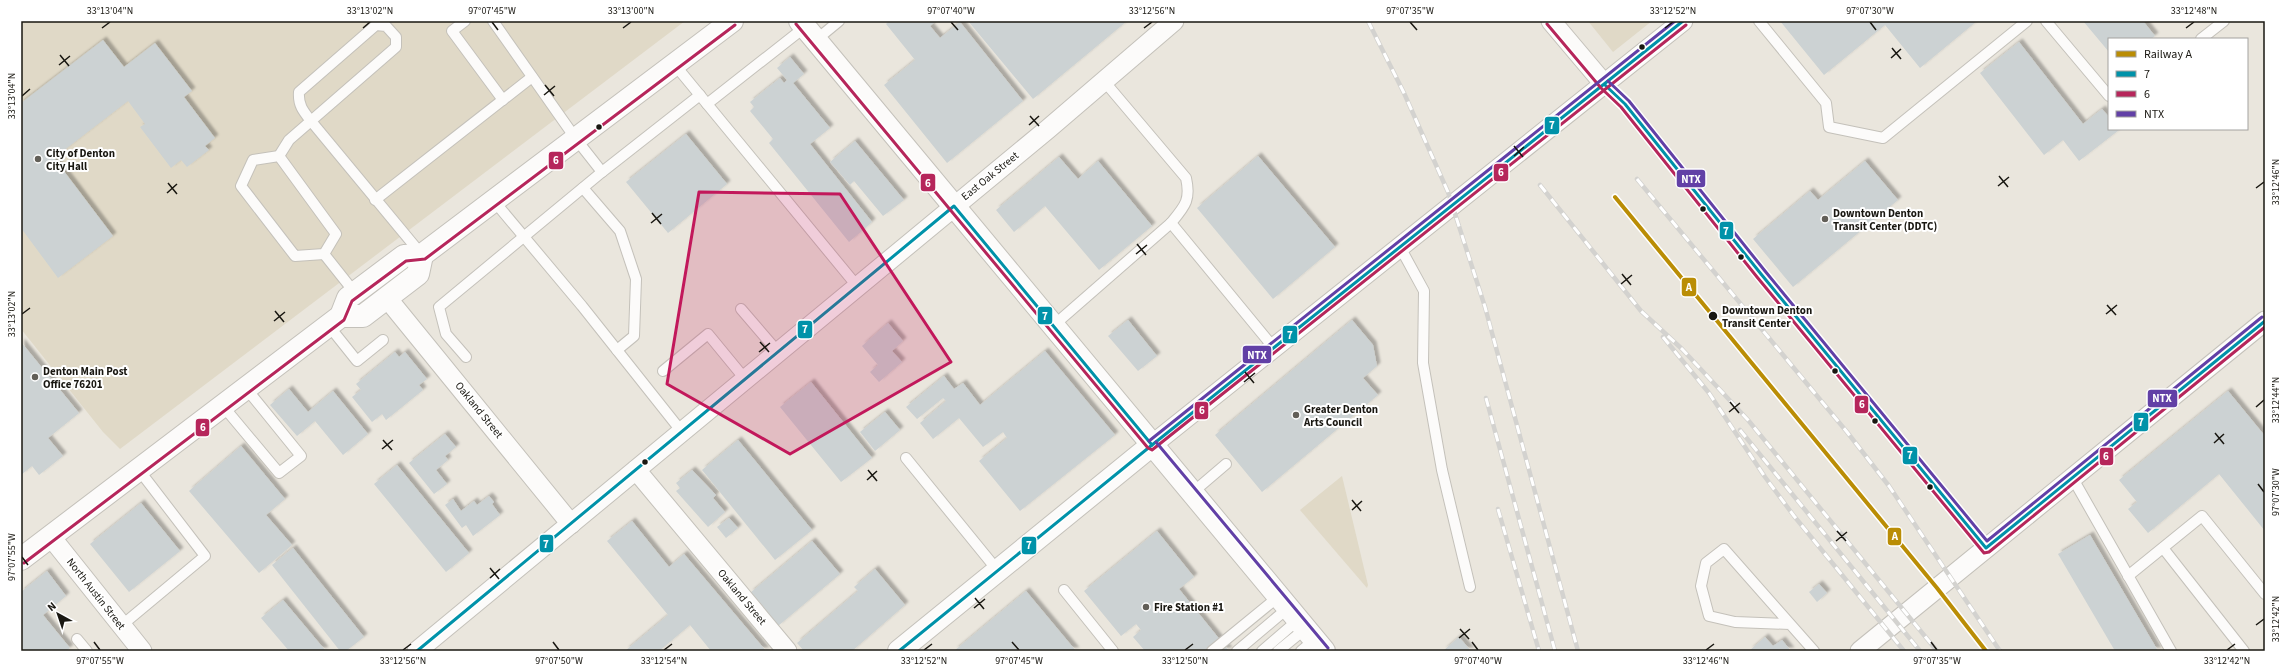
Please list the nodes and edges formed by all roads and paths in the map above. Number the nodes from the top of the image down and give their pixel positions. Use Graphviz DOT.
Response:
graph roads {
  1 [pos="465,21"];
  2 [pos="493,21"];
  3 [pos="732,21"];
  4 [pos="839,21"];
  5 [pos="1174,21"];
  6 [pos="1552,21"];
  7 [pos="1684,21"];
  8 [pos="1759,21"];
  9 [pos="2028,21"];
  10 [pos="2046,21"];
  11 [pos="2224,21"];
  12 [pos="807,30"];
  13 [pos="2202,38"];
  14 [pos="675,65"];
  15 [pos="532,77"];
  16 [pos="1104,81"];
  17 [pos="1605,85"];
  18 [pos="2108,95"];
  19 [pos="700,96"];
  20 [pos="503,100"];
  21 [pos="707,104"];
  22 [pos="312,122"];
  23 [pos="576,139"];
  24 [pos="279,156"];
  25 [pos="602,172"];
  26 [pos="582,188"];
  27 [pos="375,200"];
  28 [pos="494,201"];
  29 [pos="954,206"];
  30 [pos="1171,223"];
  31 [pos="524,236"];
  32 [pos="1400,247"];
  33 [pos="324,254"];
  34 [pos="422,255"];
  35 [pos="857,286"];
  36 [pos="355,293"];
  37 [pos="387,298"];
  38 [pos="741,309"];
  39 [pos="335,321"];
  40 [pos="2265,321"];
  41 [pos="1053,326"];
  42 [pos="383,340"];
  43 [pos="1274,348"];
  44 [pos="617,350"];
  45 [pos="778,352"];
  46 [pos="466,358"];
  47 [pos="664,372"];
  48 [pos="745,379"];
  49 [pos="245,388"];
  50 [pos="223,406"];
  51 [pos="682,432"];
  52 [pos="1152,445"];
  53 [pos="906,458"];
  54 [pos="1226,464"];
  55 [pos="139,470"];
  56 [pos="636,470"];
  57 [pos="2072,477"];
  58 [pos="1192,493"];
  59 [pos="571,524"];
  60 [pos="51,537"];
  61 [pos="1986,548"];
  62 [pos="2163,548"];
  63 [pos="21,559"];
  64 [pos="998,571"];
  65 [pos="2128,576"];
  66 [pos="1470,587"];
  67 [pos="1064,590"];
  68 [pos="2265,594"];
  69 [pos="1790,624"];
  70 [pos="121,626"];
  71 [pos="1301,628"];
  72 [pos="77,639"];
  73 [pos="87,651"];
  74 [pos="142,651"];
  75 [pos="417,651"];
  76 [pos="787,651"];
  77 [pos="899,651"];
  78 [pos="1113,651"];
  79 [pos="1212,651"];
  80 [pos="1237,651"];
  81 [pos="1262,651"];
  82 [pos="1278,651"];
  83 [pos="1814,651"];
  84 [pos="1860,651"];
  85 [pos="2171,651"];
  86 [pos="2244,651"];
  1 -- 20 [label="lane"];
  2 -- 15 [label="lane"];
  3 -- 14 [label="main road"];
  4 -- 12 [label="lane"];
  5 -- 16 [label="street, East Oak Street"];
  6 -- 17 [label="street"];
  7 -- 17 [label="street"];
  8 -- 9 [label="lane"];
  10 -- 18 [label="lane"];
  11 -- 13 [label="lane"];
  12 -- 21 [label="lane"];
  12 -- 29 [label="main road"];
  14 -- 19 [label="lane"];
  14 -- 23 [label="main road"];
  15 -- 20 [label="lane"];
  15 -- 23 [label="lane"];
  16 -- 29 [label="street, East Oak Street"];
  16 -- 30 [label="lane"];
  17 -- 32 [label="street"];
  17 -- 61 [label="lane"];
  19 -- 21 [label="lane"];
  19 -- 25 [label="lane"];
  20 -- 27 [label="lane"];
  21 -- 35 [label="lane"];
  22 -- 22 [label="lane"];
  22 -- 24 [label="lane"];
  22 -- 27 [label="lane"];
  23 -- 25 [label="lane"];
  23 -- 28 [label="main road"];
  24 -- 33 [label="lane"];
  24 -- 33 [label="lane"];
  25 -- 26 [label="lane"];
  26 -- 31 [label="lane"];
  26 -- 44 [label="lane"];
  27 -- 34 [label="lane"];
  28 -- 31 [label="lane"];
  28 -- 34 [label="main road"];
  29 -- 35 [label="street, East Oak Street"];
  29 -- 41 [label="main road"];
  30 -- 41 [label="lane"];
  30 -- 43 [label="lane"];
  31 -- 44 [label="lane"];
  31 -- 46 [label="lane"];
  32 -- 43 [label="street"];
  32 -- 66 [label="lane"];
  33 -- 36 [label="lane"];
  34 -- 36 [label="main road"];
  34 -- 37 [label="main road"];
  35 -- 45 [label="street, East Oak Street"];
  36 -- 39 [label="main road"];
  37 -- 39 [label="main road"];
  37 -- 59 [label="street, Oakland Street"];
  38 -- 45 [label="lane"];
  39 -- 42 [label="lane"];
  39 -- 49 [label="main road"];
  40 -- 57 [label="street"];
  41 -- 52 [label="main road"];
  43 -- 52 [label="street"];
  44 -- 51 [label="lane"];
  45 -- 48 [label="street, East Oak Street"];
  47 -- 48 [label="lane"];
  48 -- 51 [label="street, East Oak Street"];
  49 -- 50 [label="main road"];
  49 -- 50 [label="lane"];
  50 -- 55 [label="main road"];
  51 -- 56 [label="street, East Oak Street"];
  52 -- 58 [label="main road"];
  52 -- 64 [label="main road"];
  53 -- 64 [label="lane"];
  54 -- 58 [label="lane"];
  55 -- 60 [label="main road"];
  55 -- 70 [label="lane"];
  56 -- 59 [label="street, East Oak Street"];
  56 -- 76 [label="street, Oakland Street"];
  57 -- 61 [label="street"];
  57 -- 65 [label="lane"];
  58 -- 71 [label="main road"];
  59 -- 75 [label="street, East Oak Street"];
  60 -- 63 [label="main road"];
  60 -- 70 [label="street, North Austin Street"];
  61 -- 84 [label="street"];
  62 -- 65 [label="lane"];
  62 -- 68 [label="lane"];
  62 -- 86 [label="lane"];
  64 -- 77 [label="main road"];
  65 -- 85 [label="lane"];
  67 -- 78 [label="lane"];
  69 -- 69 [label="lane"];
  69 -- 83 [label="lane"];
  70 -- 74 [label="street, North Austin Street"];
  71 -- 79 [label="lane"];
  71 -- 80 [label="lane"];
  71 -- 81 [label="lane"];
  71 -- 82 [label="lane"];
  72 -- 73 [label="lane"];
}
